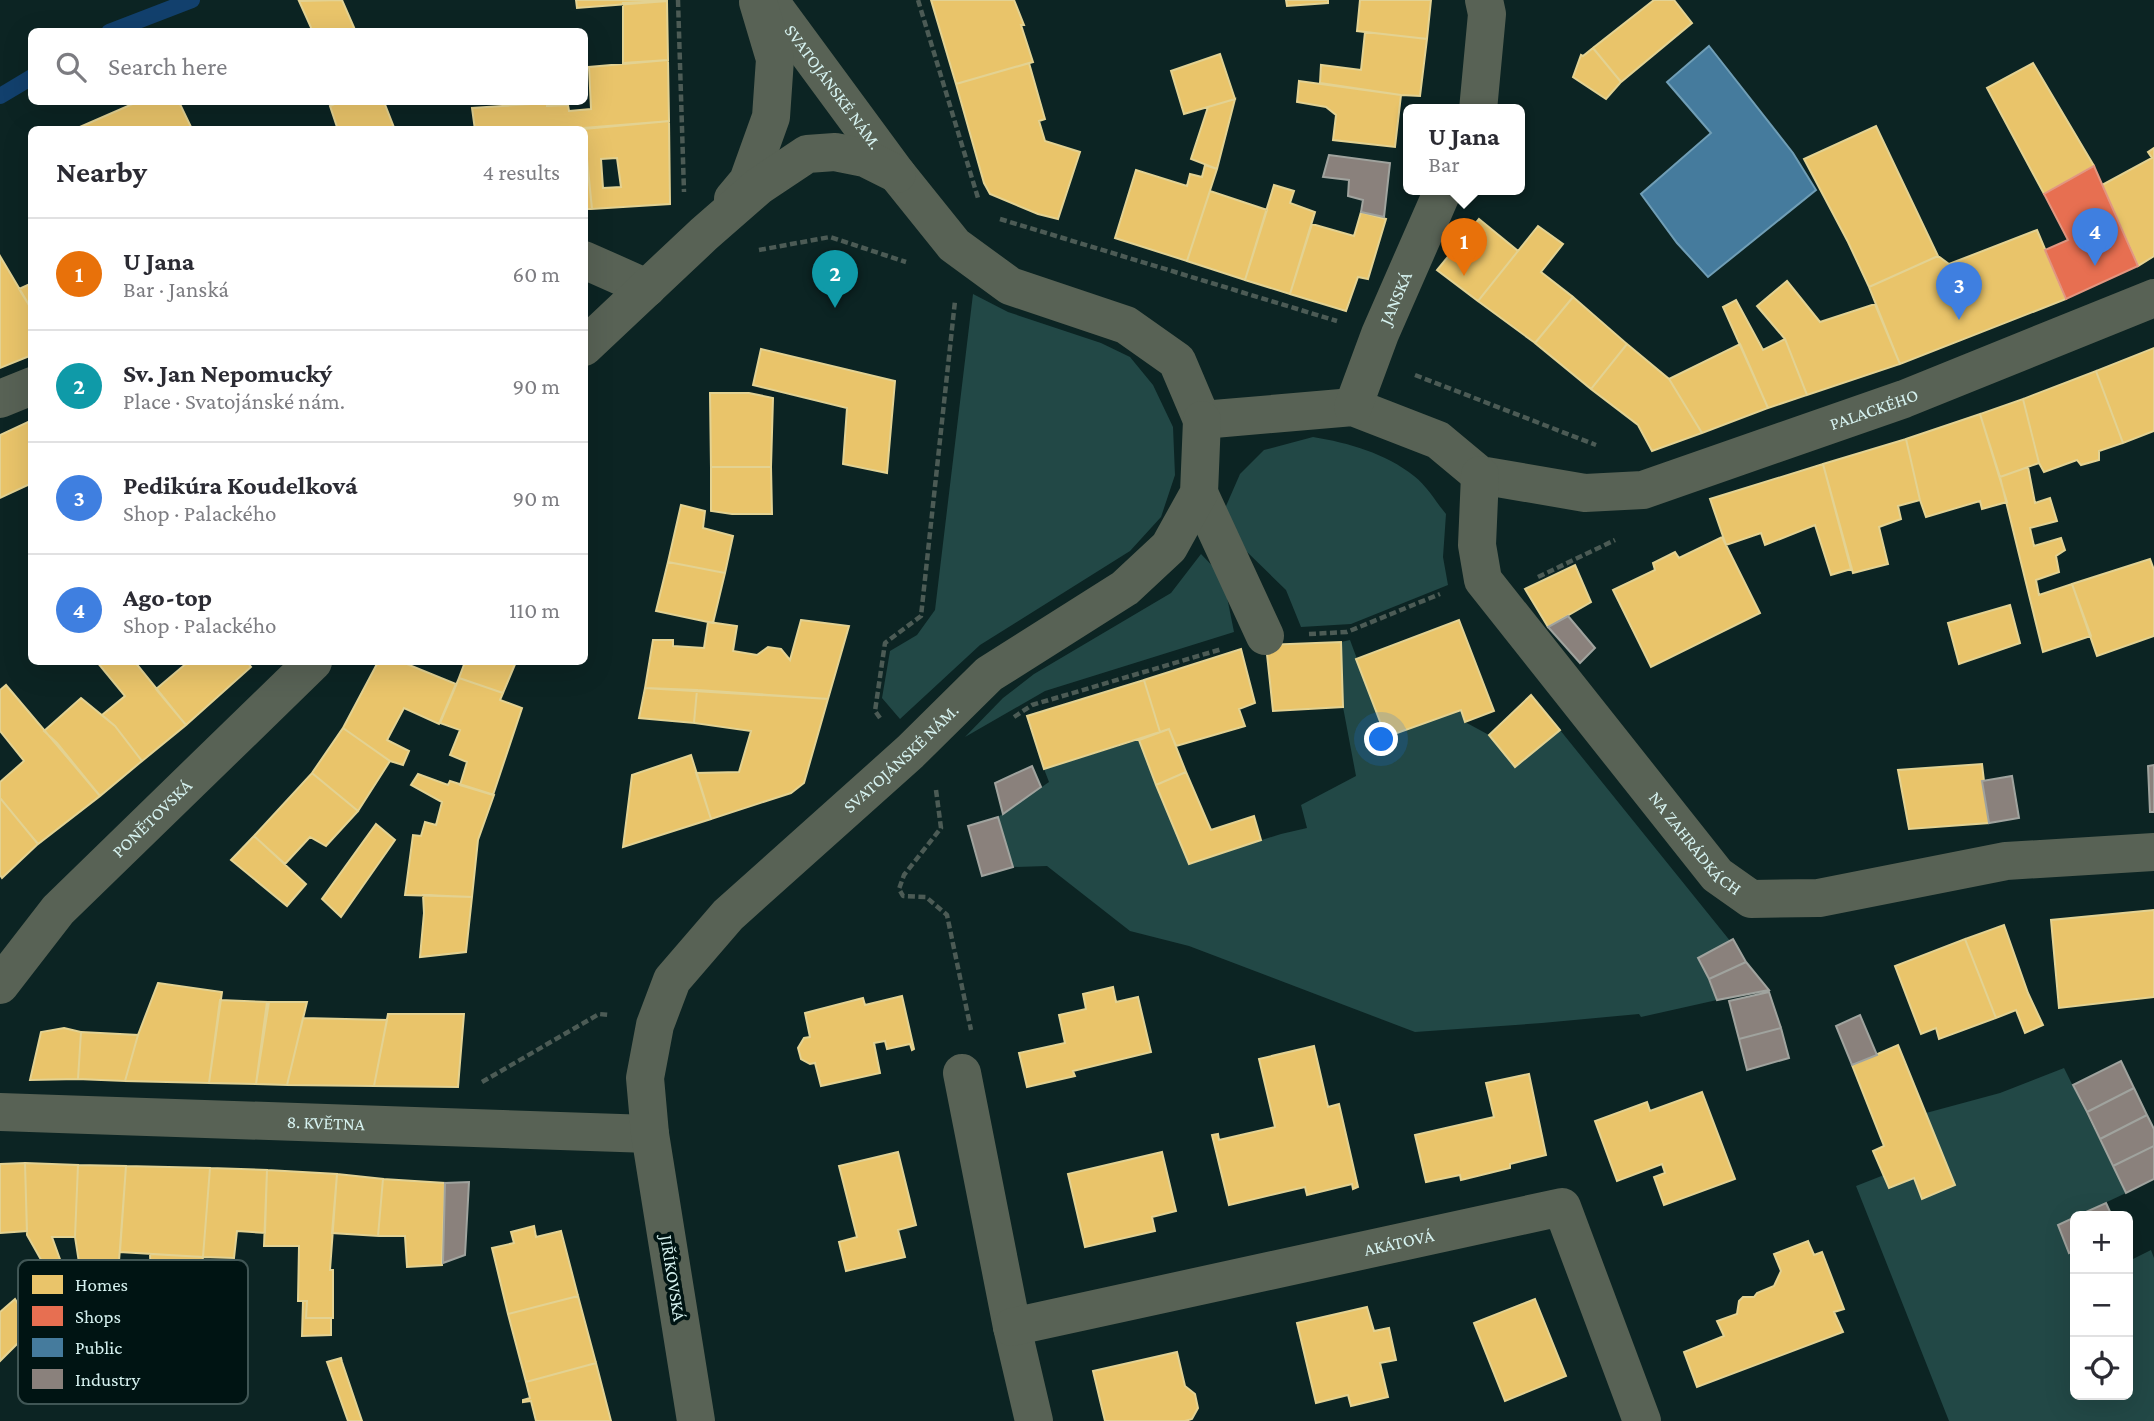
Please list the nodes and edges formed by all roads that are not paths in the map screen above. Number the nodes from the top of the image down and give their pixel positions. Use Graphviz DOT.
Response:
graph roads {
  1 [pos="757,0"];
  2 [pos="769,0"];
  3 [pos="1484,0"];
  4 [pos="1479,104"];
  5 [pos="897,174"];
  6 [pos="1441,195"];
  7 [pos="704,234"];
  8 [pos="588,262"];
  9 [pos="647,288"];
  10 [pos="2154,298"];
  11 [pos="588,344"];
  12 [pos="28,388"];
  13 [pos="0,399"];
  14 [pos="1353,407"];
  15 [pos="1202,421"];
  16 [pos="1480,475"];
  17 [pos="1199,492"];
  18 [pos="1265,636"];
  19 [pos="310,665"];
  20 [pos="2154,852"];
  21 [pos="0,985"];
  22 [pos="962,1073"];
  23 [pos="0,1112"];
  24 [pos="650,1134"];
  25 [pos="1012,1327"];
  26 [pos="696,1421"];
  27 [pos="1034,1421"];
  28 [pos="1643,1421"];
  1 -- 7 [label="street, SVATOJÁNSKÉ NÁM."];
  2 -- 5 [label="street, SVATOJÁNSKÉ NÁM."];
  3 -- 4 [label="street"];
  5 -- 7 [label="street, SVATOJÁNSKÉ NÁM."];
  5 -- 15 [label="street, SVATOJÁNSKÉ NÁM."];
  6 -- 14 [label="street, JANSKÁ"];
  7 -- 9 [label="street, SVATOJÁNSKÉ NÁM."];
  8 -- 9 [label="street"];
  9 -- 11 [label="street"];
  10 -- 16 [label="street, PALACKÉHO"];
  12 -- 13 [label="street"];
  14 -- 15 [label="street"];
  14 -- 16 [label="street"];
  15 -- 17 [label="street, SVATOJÁNSKÉ NÁM."];
  16 -- 20 [label="street, NA ZAHRÁDKÁCH"];
  17 -- 18 [label="street"];
  17 -- 24 [label="street, SVATOJÁNSKÉ NÁM."];
  19 -- 21 [label="street, PONĚTOVSKÁ"];
  22 -- 25 [label="street"];
  23 -- 24 [label="street, 8. KVĚTNA"];
  24 -- 26 [label="street, JIŘÍKOVSKÁ"];
  25 -- 27 [label="street"];
  25 -- 28 [label="street, AKÁTOVÁ"];
}
